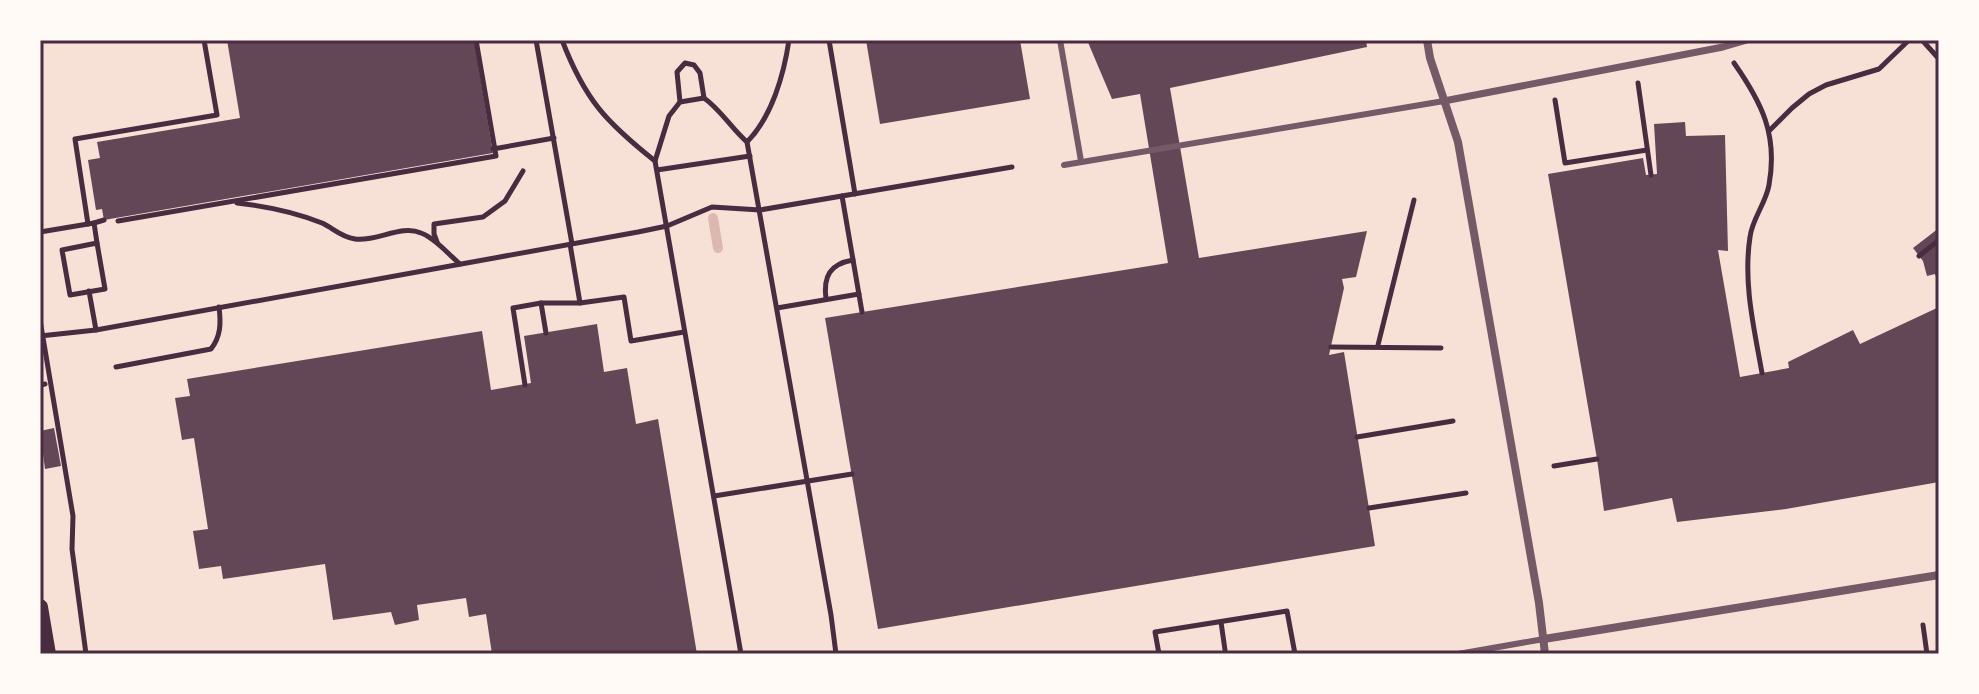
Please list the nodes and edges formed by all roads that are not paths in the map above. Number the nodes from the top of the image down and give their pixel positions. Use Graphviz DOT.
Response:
graph roads {
  1 [pos="1060,40"];
  2 [pos="1427,40"];
  3 [pos="1747,40"];
  4 [pos="1444,101"];
  5 [pos="1081,161"];
  6 [pos="1064,165"];
  7 [pos="1939,575"];
  8 [pos="41,615"];
  9 [pos="1544,639"];
  10 [pos="48,654"];
  11 [pos="1458,654"];
  12 [pos="1545,654"];
  1 -- 5 [label="lane"];
  2 -- 4 [label="street"];
  3 -- 4 [label="street"];
  4 -- 5 [label="lane"];
  4 -- 9 [label="street"];
  5 -- 6 [label="lane"];
  7 -- 9 [label="street"];
  8 -- 10 [label="main road"];
  9 -- 11 [label="lane"];
  9 -- 12 [label="street"];
}
